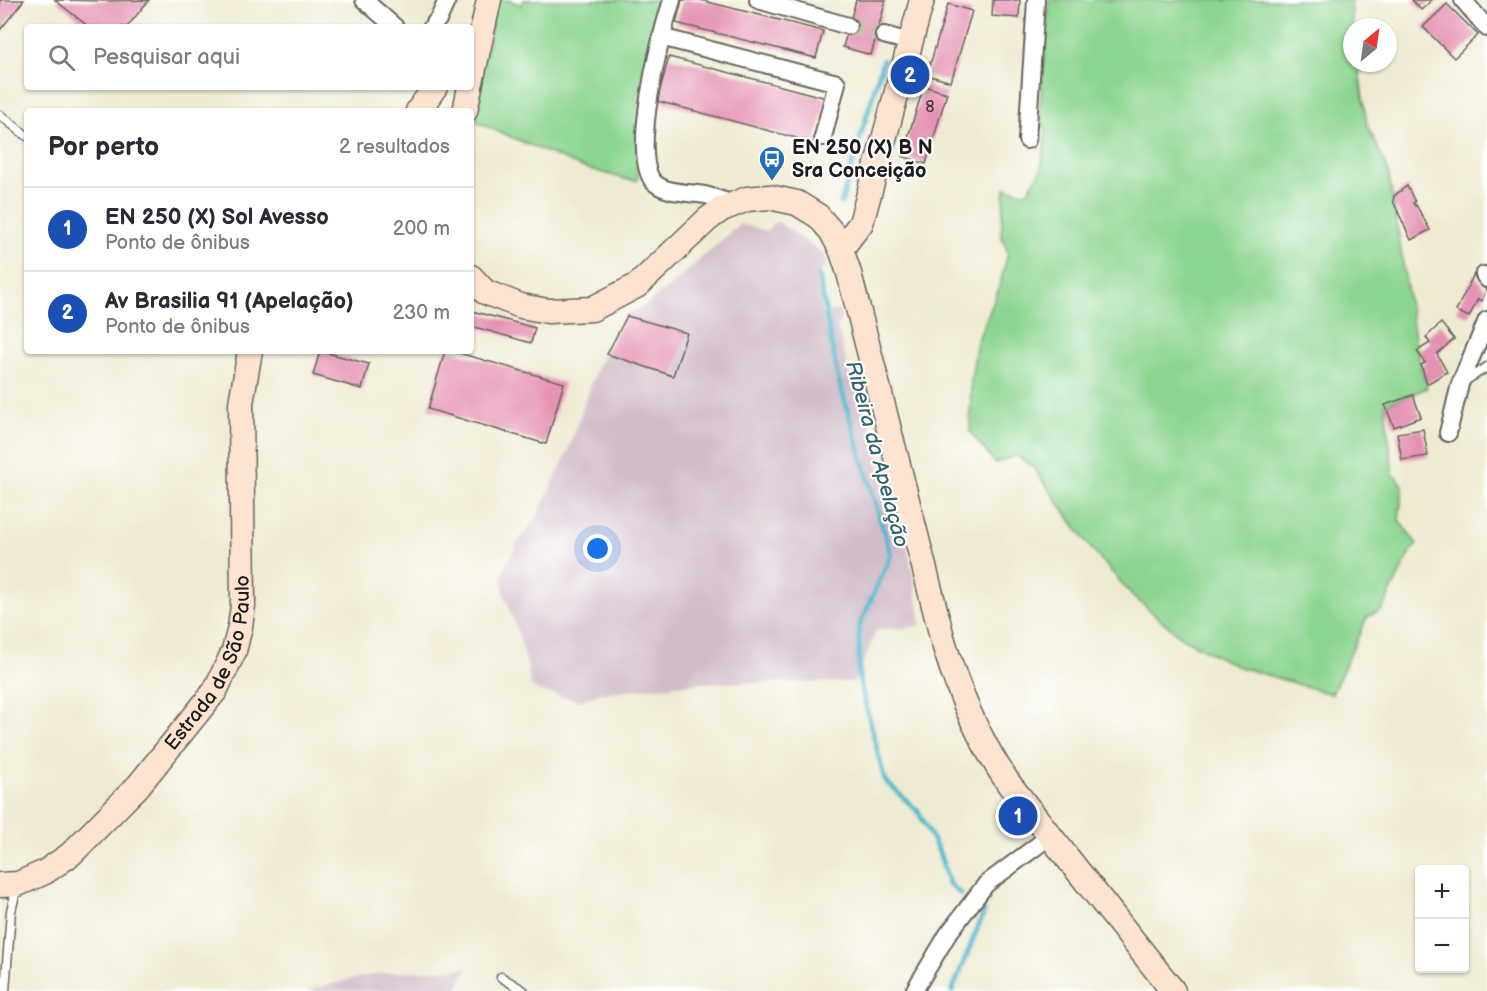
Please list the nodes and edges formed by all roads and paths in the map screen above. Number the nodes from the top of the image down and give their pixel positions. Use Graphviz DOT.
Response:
graph roads {
  1 [pos="364,0"];
  2 [pos="447,0"];
  3 [pos="672,0"];
  4 [pos="758,0"];
  5 [pos="922,0"];
  6 [pos="1036,0"];
  7 [pos="1463,0"];
  8 [pos="487,8"];
  9 [pos="392,24"];
  10 [pos="434,24"];
  11 [pos="848,26"];
  12 [pos="1487,28"];
  13 [pos="474,31"];
  14 [pos="884,35"];
  15 [pos="661,36"];
  16 [pos="910,42"];
  17 [pos="474,68"];
  18 [pos="433,90"];
  19 [pos="469,90"];
  20 [pos="420,108"];
  21 [pos="466,108"];
  22 [pos="0,115"];
  23 [pos="24,134"];
  24 [pos="824,137"];
  25 [pos="1027,140"];
  26 [pos="732,203"];
  27 [pos="836,240"];
  28 [pos="474,280"];
  29 [pos="1487,320"];
  30 [pos="249,354"];
  31 [pos="1487,367"];
  32 [pos="1460,384"];
  33 [pos="1448,433"];
  34 [pos="1050,836"];
  35 [pos="9,885"];
  36 [pos="11,911"];
  37 [pos="0,918"];
  38 [pos="501,978"];
  39 [pos="5,991"];
  40 [pos="524,991"];
  41 [pos="914,991"];
  42 [pos="1173,991"];
  1 -- 9 [label="street"];
  2 -- 10 [label="street"];
  3 -- 15 [label="street"];
  4 -- 11 [label="street"];
  5 -- 16 [label="main road"];
  6 -- 25 [label="street"];
  7 -- 12 [label="street"];
  8 -- 13 [label="main road"];
  8 -- 17 [label="main road"];
  14 -- 16 [label="street"];
  15 -- 24 [label="street"];
  15 -- 26 [label="street"];
  16 -- 27 [label="main road"];
  18 -- 20 [label="main road"];
  19 -- 21 [label="main road"];
  22 -- 23 [label="lane"];
  26 -- 27 [label="main road"];
  26 -- 28 [label="main road"];
  27 -- 34 [label="main road"];
  29 -- 32 [label="street"];
  30 -- 35 [label="main road, Estrada de São Paulo"];
  31 -- 32 [label="lane"];
  32 -- 33 [label="street"];
  34 -- 41 [label="street"];
  34 -- 42 [label="main road"];
  35 -- 36 [label="lane"];
  36 -- 37 [label="lane"];
  36 -- 39 [label="lane"];
  38 -- 40 [label="lane"];
}
